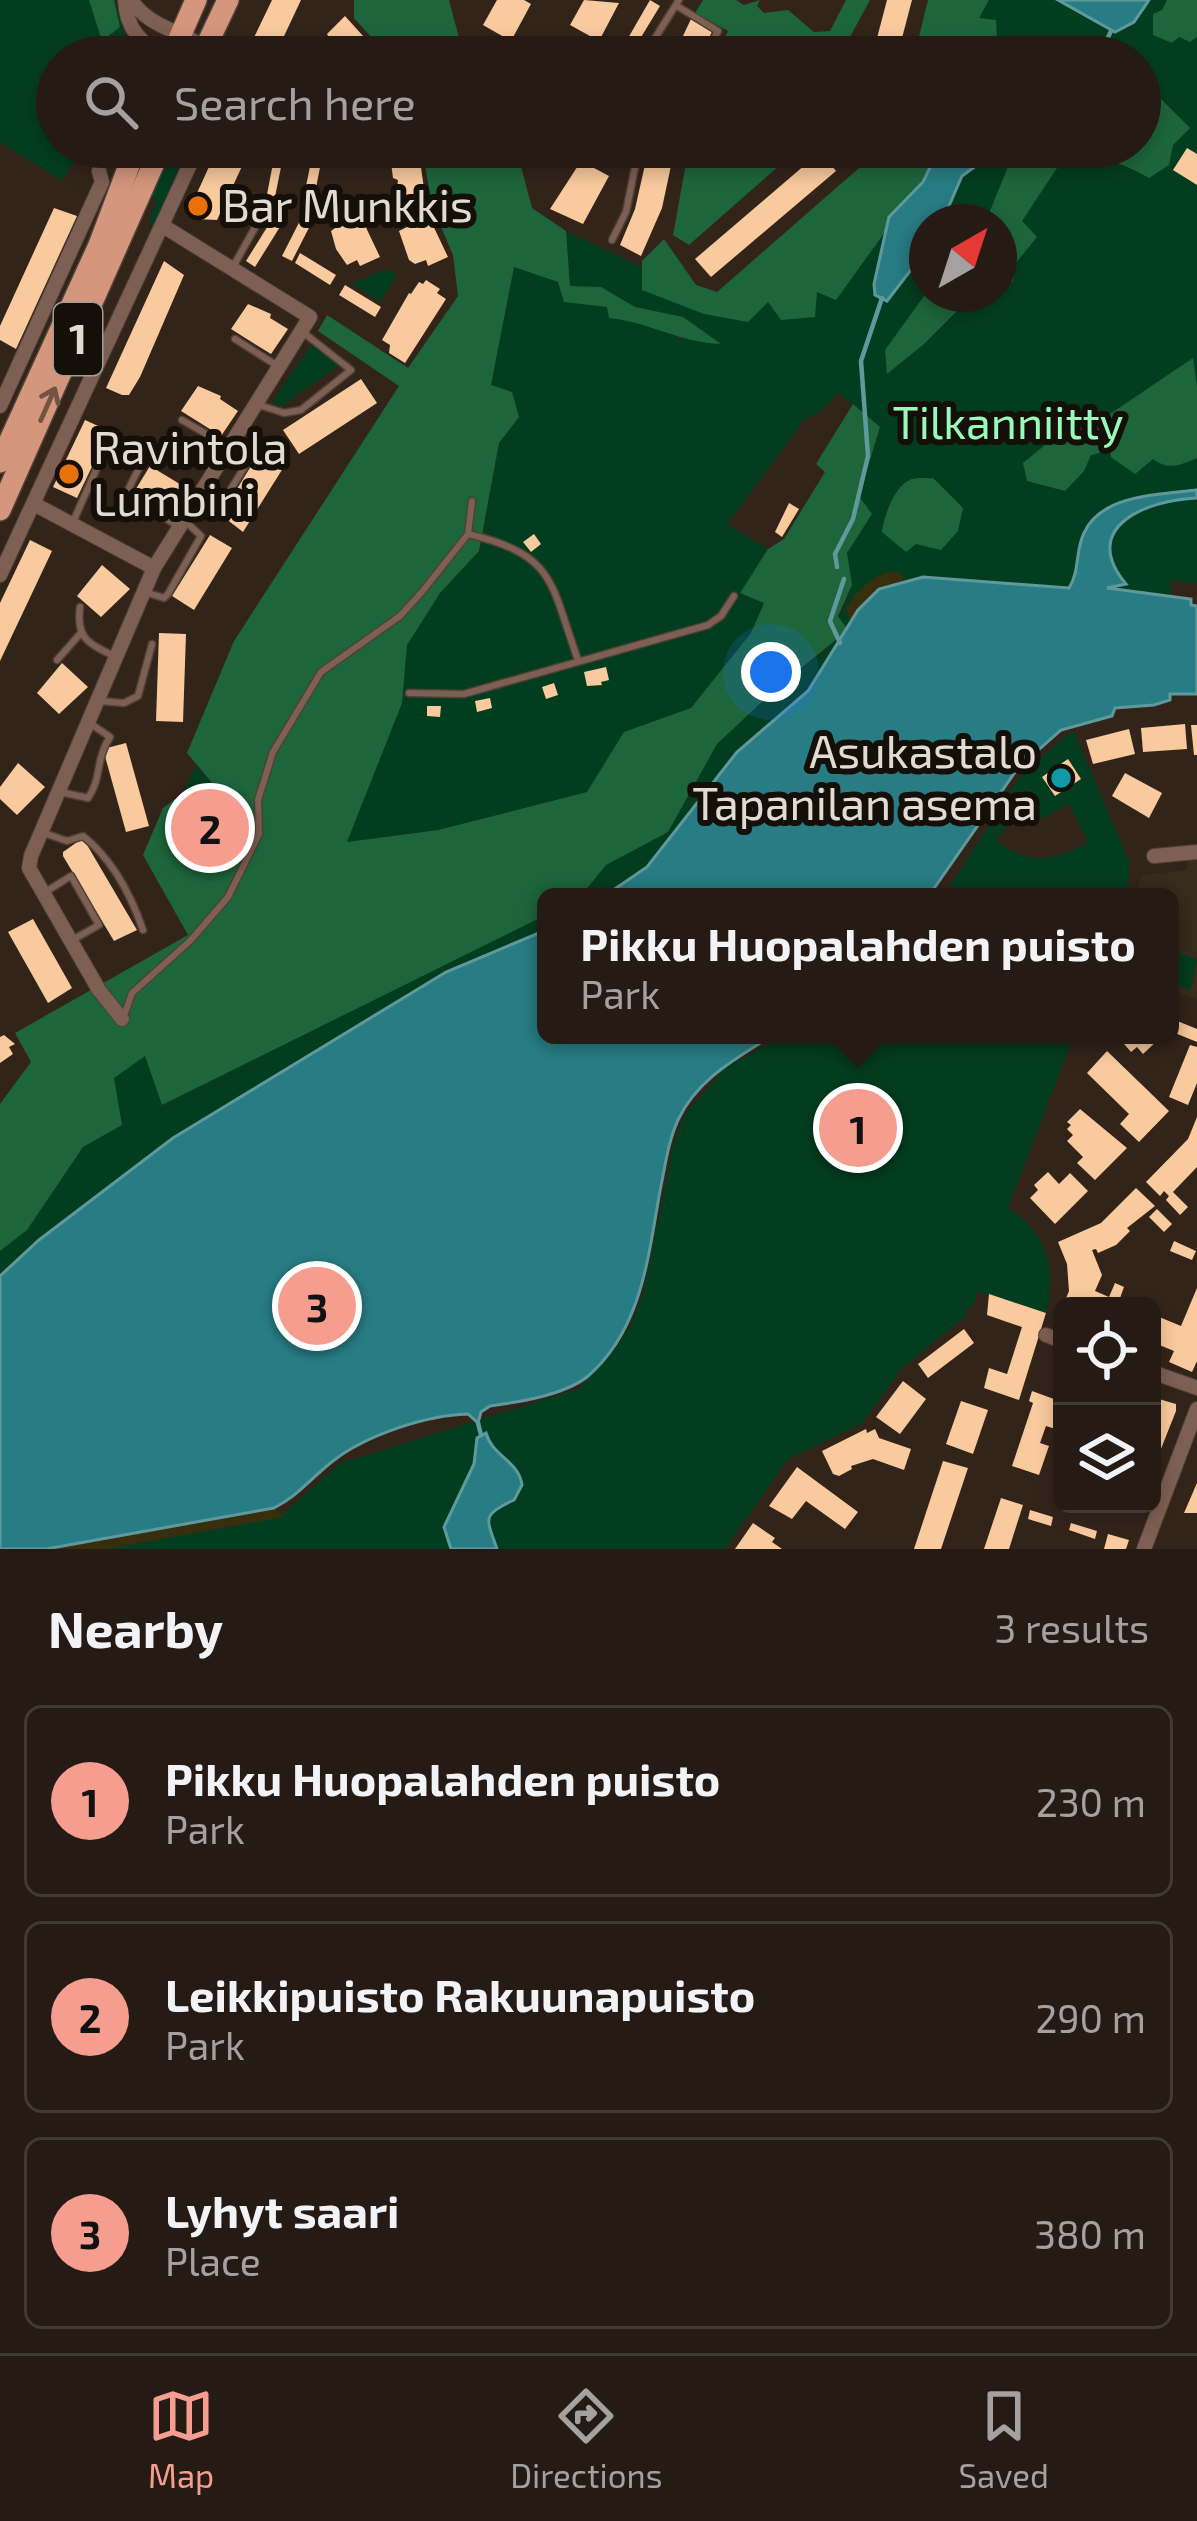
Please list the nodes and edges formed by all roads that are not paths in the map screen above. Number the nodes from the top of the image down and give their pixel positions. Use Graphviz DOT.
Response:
graph roads {
  1 [pos="128,0"];
  2 [pos="196,0"];
  3 [pos="227,0"];
  4 [pos="678,3"];
  5 [pos="137,36"];
  6 [pos="160,36"];
  7 [pos="179,36"];
  8 [pos="214,36"];
  9 [pos="654,36"];
  10 [pos="715,36"];
  11 [pos="152,168"];
  12 [pos="189,168"];
  13 [pos="635,168"];
  14 [pos="126,170"];
  15 [pos="270,201"];
  16 [pos="163,226"];
  17 [pos="612,240"];
  18 [pos="232,268"];
  19 [pos="301,332"];
  20 [pos="235,339"];
  21 [pos="279,367"];
  22 [pos="256,404"];
  23 [pos="0,406"];
  24 [pos="182,420"];
  25 [pos="231,444"];
  26 [pos="0,462"];
  27 [pos="196,500"];
  28 [pos="472,501"];
  29 [pos="34,504"];
  30 [pos="0,510"];
  31 [pos="72,524"];
  32 [pos="181,524"];
  33 [pos="468,534"];
  34 [pos="154,568"];
  35 [pos="0,575"];
  36 [pos="144,591"];
  37 [pos="734,596"];
  38 [pos="80,607"];
  39 [pos="80,634"];
  40 [pos="152,644"];
  41 [pos="116,657"];
  42 [pos="57,659"];
  43 [pos="578,660"];
  44 [pos="409,693"];
  45 [pos="97,700"];
  46 [pos="88,723"];
  47 [pos="58,791"];
  48 [pos="41,833"];
  49 [pos="1197,852"];
  50 [pos="1154,856"];
  51 [pos="44,893"];
  52 [pos="143,930"];
  53 [pos="71,940"];
  54 [pos="122,1019"];
  55 [pos="1046,1335"];
  56 [pos="1053,1338"];
  57 [pos="1161,1375"];
  58 [pos="1197,1388"];
  59 [pos="1197,1409"];
  60 [pos="1144,1549"];
  1 -- 5 [label="street"];
  1 -- 6 [label="street"];
  2 -- 7 [label="main road"];
  3 -- 8 [label="main road"];
  4 -- 9 [label="lane"];
  4 -- 10 [label="lane"];
  30 -- 11 [label="main road, 1, one-way"];
  12 -- 16 [label="street"];
  13 -- 17 [label="lane"];
  14 -- 23 [label="street"];
  14 -- 26 [label="main road, 1"];
  15 -- 18 [label="lane"];
  16 -- 18 [label="street"];
  16 -- 29 [label="street"];
  18 -- 19 [label="street"];
  19 -- 21 [label="street"];
  19 -- 22 [label="lane"];
  20 -- 21 [label="lane"];
  21 -- 22 [label="street"];
  22 -- 25 [label="street"];
  24 -- 25 [label="lane"];
  25 -- 27 [label="street"];
  25 -- 27 [label="lane"];
  27 -- 32 [label="street"];
  28 -- 33 [label="lane"];
  29 -- 31 [label="street"];
  29 -- 35 [label="street"];
  31 -- 32 [label="lane"];
  31 -- 34 [label="street"];
  32 -- 34 [label="street"];
  32 -- 36 [label="lane"];
  33 -- 43 [label="lane"];
  33 -- 54 [label="lane"];
  34 -- 36 [label="street"];
  36 -- 41 [label="street"];
  37 -- 43 [label="lane"];
  38 -- 39 [label="lane"];
  39 -- 41 [label="lane"];
  39 -- 42 [label="lane"];
  40 -- 45 [label="lane"];
  41 -- 45 [label="street"];
  43 -- 44 [label="lane"];
  45 -- 46 [label="street"];
  46 -- 47 [label="street"];
  46 -- 47 [label="lane"];
  47 -- 48 [label="street"];
  48 -- 51 [label="street"];
  48 -- 52 [label="lane"];
  49 -- 50 [label="street"];
  51 -- 53 [label="street"];
  51 -- 53 [label="lane"];
  53 -- 54 [label="street"];
  55 -- 56 [label="street"];
  57 -- 58 [label="street"];
  59 -- 60 [label="street"];
}
